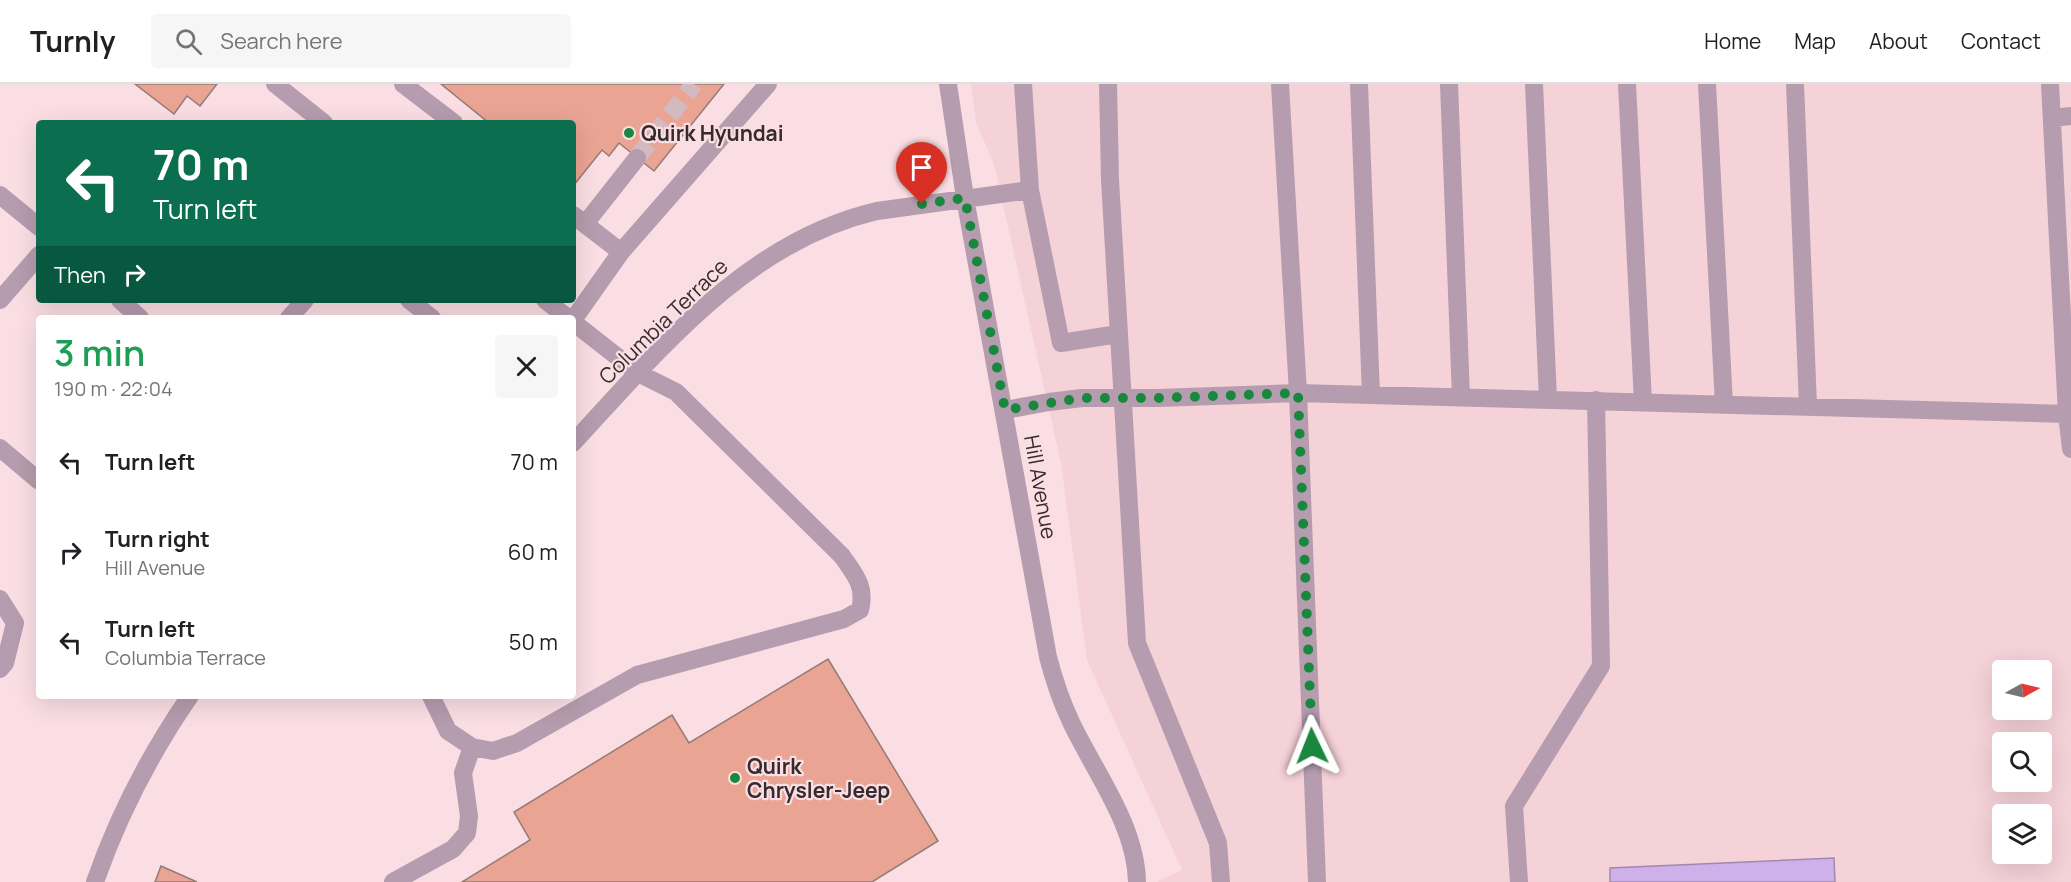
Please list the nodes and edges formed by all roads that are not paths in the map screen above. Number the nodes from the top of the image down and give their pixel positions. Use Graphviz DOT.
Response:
graph roads {
  1 [pos="275,84"];
  2 [pos="404,84"];
  3 [pos="768,84"];
  4 [pos="948,84"];
  5 [pos="1023,84"];
  6 [pos="1108,84"];
  7 [pos="1280,84"];
  8 [pos="1359,84"];
  9 [pos="1449,84"];
  10 [pos="1534,84"];
  11 [pos="1627,84"];
  12 [pos="1707,84"];
  13 [pos="1795,84"];
  14 [pos="2050,84"];
  15 [pos="2071,116"];
  16 [pos="2052,118"];
  17 [pos="320,120"];
  18 [pos="450,120"];
  19 [pos="637,158"];
  20 [pos="1030,190"];
  21 [pos="0,195"];
  22 [pos="965,198"];
  23 [pos="2064,203"];
  24 [pos="579,219"];
  25 [pos="36,225"];
  26 [pos="621,252"];
  27 [pos="36,258"];
  28 [pos="2066,290"];
  29 [pos="0,300"];
  30 [pos="123,303"];
  31 [pos="302,303"];
  32 [pos="413,303"];
  33 [pos="549,303"];
  34 [pos="137,315"];
  35 [pos="292,315"];
  36 [pos="428,315"];
  37 [pos="564,315"];
  38 [pos="576,317"];
  39 [pos="576,323"];
  40 [pos="1118,334"];
  41 [pos="638,373"];
  42 [pos="2068,381"];
  43 [pos="1298,393"];
  44 [pos="1371,394"];
  45 [pos="1461,397"];
  46 [pos="1122,398"];
  47 [pos="1548,399"];
  48 [pos="1596,400"];
  49 [pos="1642,402"];
  50 [pos="1724,404"];
  51 [pos="1808,406"];
  52 [pos="1005,410"];
  53 [pos="2067,414"];
  54 [pos="576,440"];
  55 [pos="0,448"];
  56 [pos="2071,449"];
  57 [pos="36,478"];
  58 [pos="0,599"];
  59 [pos="0,669"];
  60 [pos="188,699"];
  61 [pos="432,699"];
  62 [pos="472,747"];
  63 [pos="95,882"];
  64 [pos="393,882"];
  65 [pos="1137,882"];
  66 [pos="1221,882"];
  67 [pos="1317,882"];
  68 [pos="1519,882"];
  1 -- 17 [label="street"];
  2 -- 18 [label="street"];
  3 -- 26 [label="street"];
  4 -- 22 [label="street, Hill Avenue"];
  5 -- 20 [label="street"];
  6 -- 40 [label="street"];
  7 -- 43 [label="street"];
  8 -- 44 [label="street"];
  9 -- 45 [label="street"];
  10 -- 47 [label="street"];
  11 -- 49 [label="street"];
  12 -- 50 [label="street"];
  13 -- 51 [label="street"];
  14 -- 16 [label="street"];
  15 -- 16 [label="street"];
  16 -- 23 [label="street"];
  19 -- 24 [label="street"];
  20 -- 22 [label="street, Columbia Terrace"];
  20 -- 40 [label="street"];
  21 -- 25 [label="street"];
  22 -- 41 [label="street, Columbia Terrace"];
  22 -- 52 [label="street, Hill Avenue"];
  23 -- 28 [label="street"];
  24 -- 26 [label="street"];
  26 -- 38 [label="street"];
  27 -- 29 [label="street"];
  28 -- 42 [label="street"];
  30 -- 34 [label="street"];
  31 -- 35 [label="street"];
  32 -- 36 [label="street"];
  33 -- 37 [label="street"];
  39 -- 41 [label="street"];
  40 -- 46 [label="street"];
  41 -- 54 [label="street, Columbia Terrace"];
  41 -- 62 [label="street"];
  42 -- 53 [label="street"];
  43 -- 44 [label="street"];
  43 -- 46 [label="street"];
  43 -- 67 [label="street"];
  44 -- 45 [label="street"];
  45 -- 47 [label="street"];
  46 -- 52 [label="street"];
  46 -- 66 [label="street"];
  47 -- 48 [label="street"];
  48 -- 49 [label="street"];
  48 -- 68 [label="street"];
  49 -- 50 [label="street"];
  50 -- 51 [label="street"];
  51 -- 53 [label="street"];
  52 -- 65 [label="street, Hill Avenue"];
  53 -- 56 [label="street"];
  55 -- 57 [label="street"];
  58 -- 59 [label="street"];
  60 -- 63 [label="street"];
  61 -- 62 [label="street"];
  62 -- 64 [label="street"];
}
